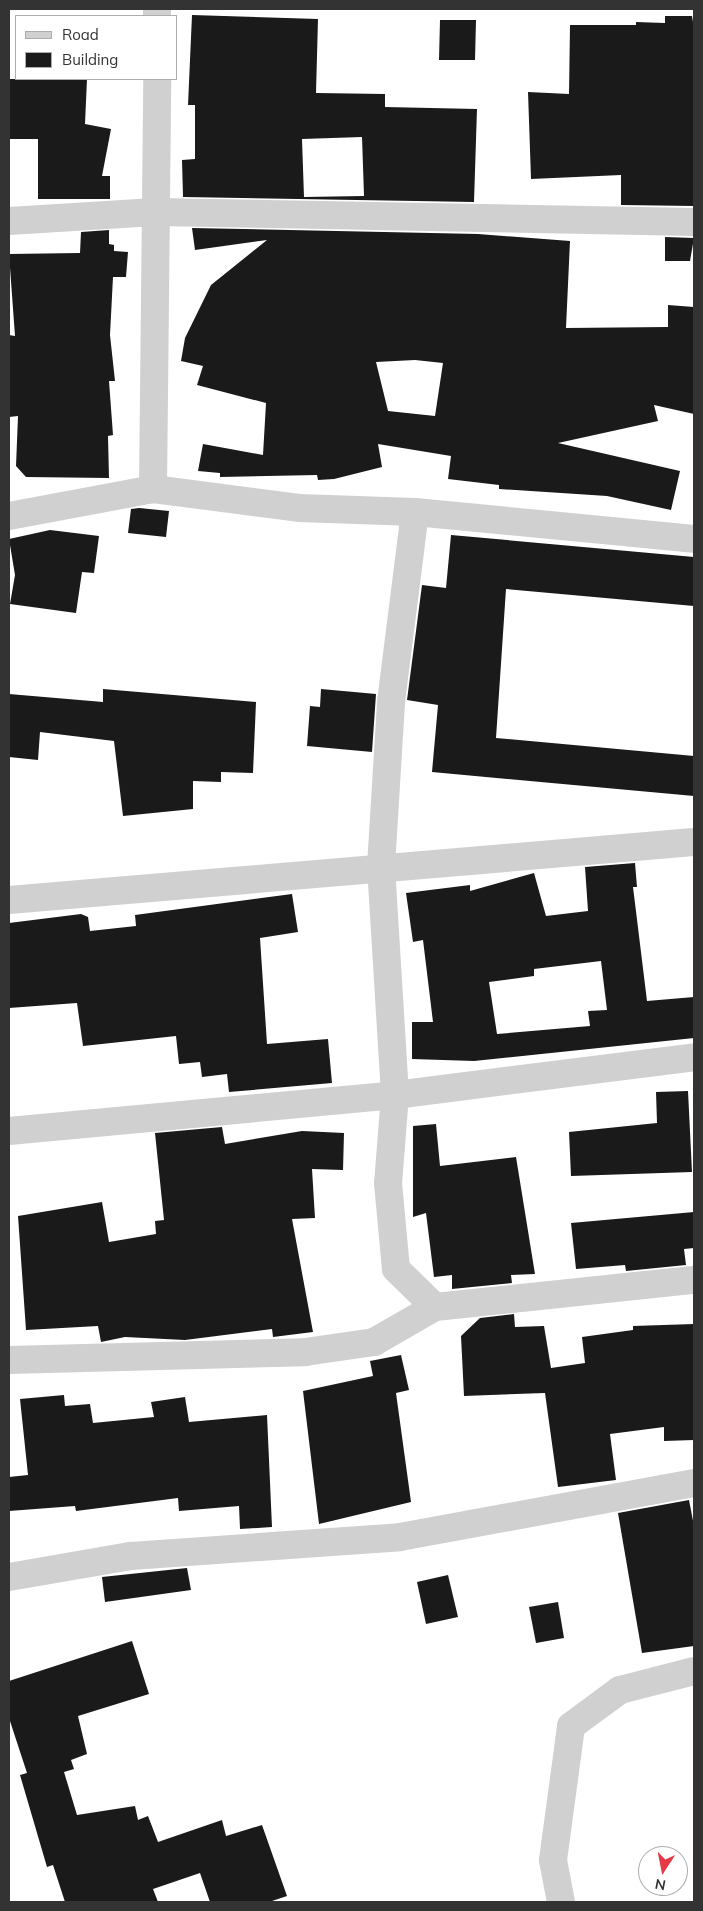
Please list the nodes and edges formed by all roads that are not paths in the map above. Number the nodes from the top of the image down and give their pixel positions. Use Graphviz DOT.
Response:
graph roads {
  1 [pos="157,80"];
  2 [pos="156,212"];
  3 [pos="9,221"];
  4 [pos="694,222"];
  5 [pos="153,488"];
  6 [pos="415,512"];
  7 [pos="9,516"];
  8 [pos="694,539"];
  9 [pos="694,842"];
  10 [pos="382,866"];
  11 [pos="9,900"];
  12 [pos="694,1057"];
  13 [pos="395,1095"];
  14 [pos="9,1131"];
  15 [pos="694,1280"];
  16 [pos="435,1307"];
  17 [pos="9,1360"];
  18 [pos="694,1483"];
  19 [pos="9,1577"];
  20 [pos="694,1671"];
  21 [pos="561,1902"];
  1 -- 2 [label="street"];
  2 -- 3 [label="street"];
  2 -- 4 [label="street"];
  2 -- 5 [label="street"];
  5 -- 6 [label="street"];
  5 -- 7 [label="street"];
  6 -- 8 [label="street"];
  6 -- 10 [label="street"];
  9 -- 10 [label="street"];
  10 -- 11 [label="street"];
  10 -- 13 [label="street"];
  12 -- 13 [label="street"];
  13 -- 14 [label="street"];
  13 -- 16 [label="street"];
  15 -- 16 [label="street"];
  16 -- 17 [label="street"];
  18 -- 19 [label="street"];
  20 -- 21 [label="street"];
}
